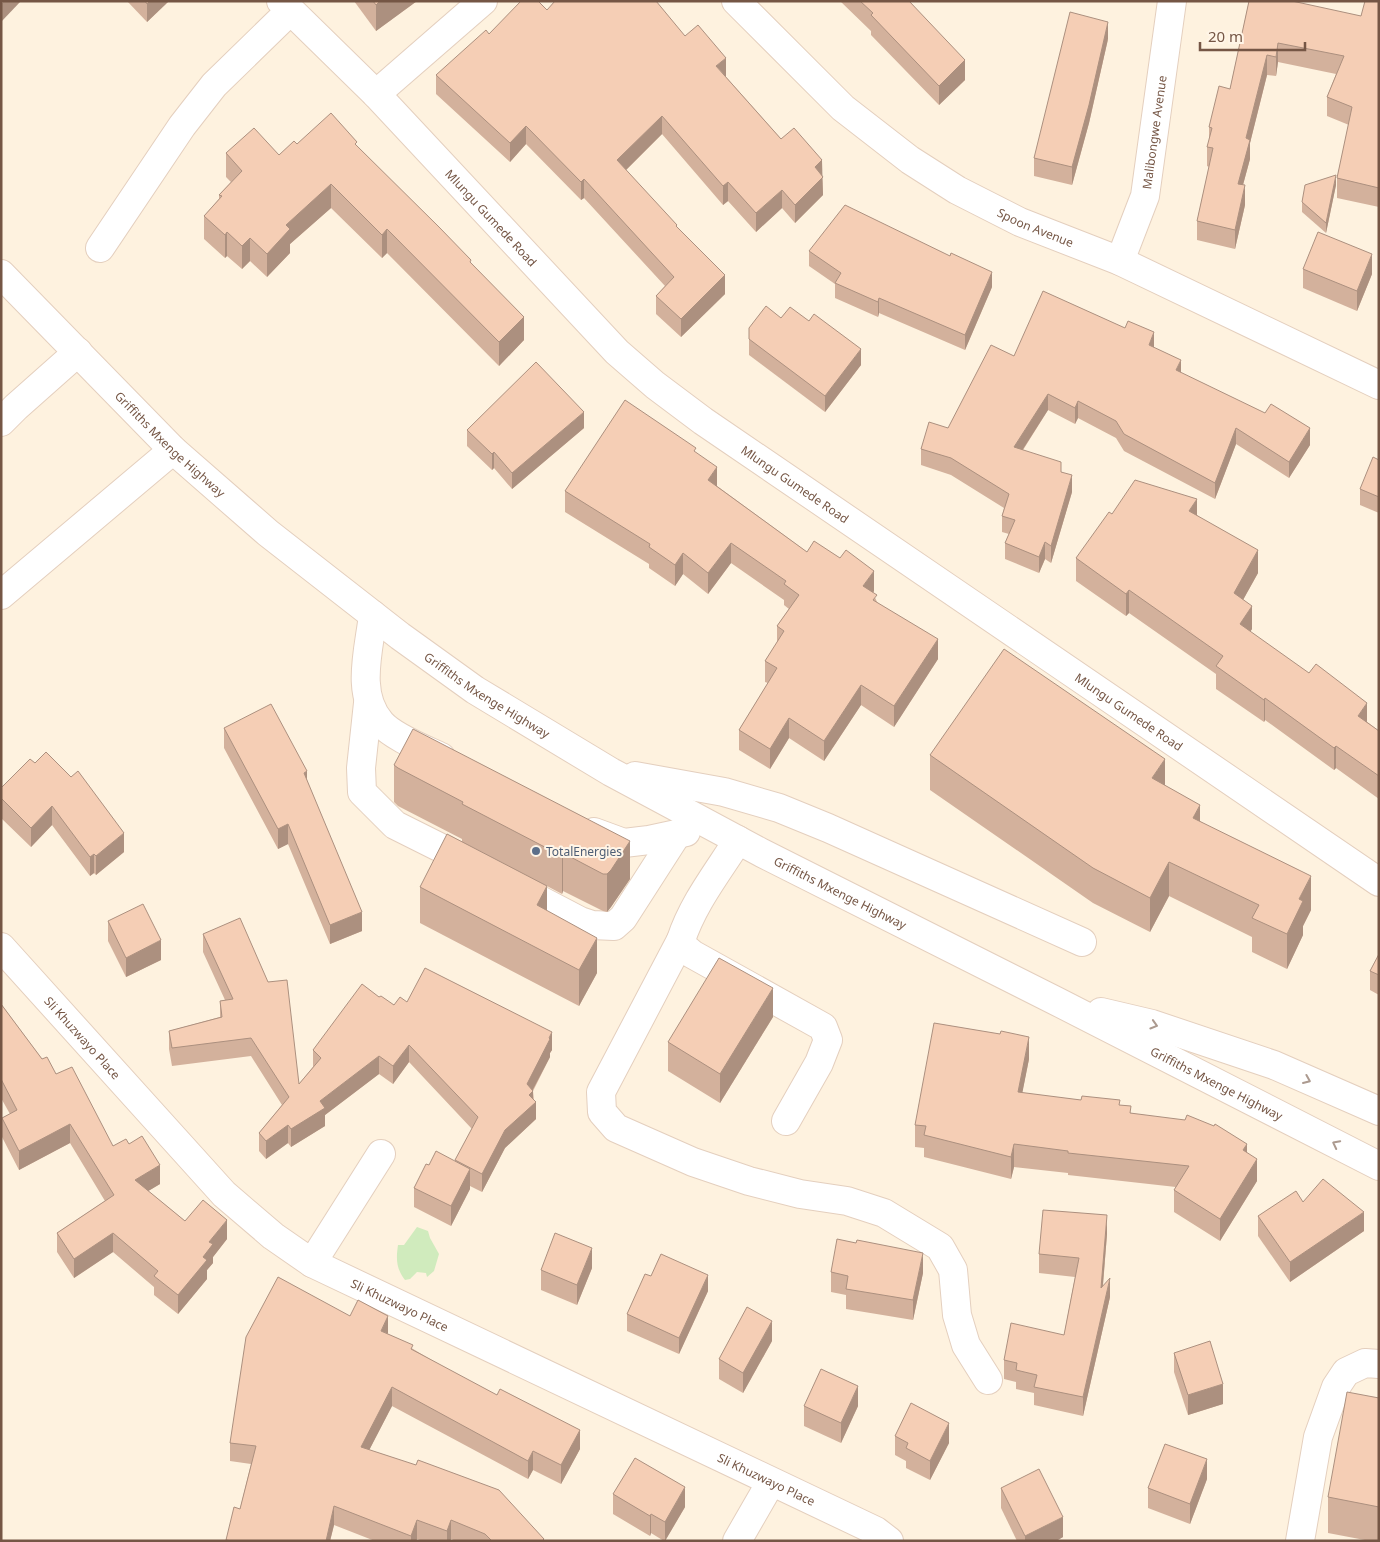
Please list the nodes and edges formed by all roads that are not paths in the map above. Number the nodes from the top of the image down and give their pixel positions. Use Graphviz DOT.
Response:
graph roads {
  1 [pos="482,1"];
  2 [pos="736,1"];
  3 [pos="1172,1"];
  4 [pos="285,6"];
  5 [pos="376,94"];
  6 [pos="100,248"];
  7 [pos="1120,261"];
  8 [pos="1,274"];
  9 [pos="78,352"];
  10 [pos="1379,385"];
  11 [pos="1,422"];
  12 [pos="173,450"];
  13 [pos="1,595"];
  14 [pos="373,615"];
  15 [pos="368,703"];
  16 [pos="458,766"];
  17 [pos="611,772"];
  18 [pos="573,822"];
  19 [pos="711,826"];
  20 [pos="677,834"];
  21 [pos="738,840"];
  22 [pos="1379,882"];
  23 [pos="681,940"];
  24 [pos="1082,942"];
  25 [pos="1,947"];
  26 [pos="1056,1000"];
  27 [pos="1379,1111"];
  28 [pos="786,1121"];
  29 [pos="381,1154"];
  30 [pos="1379,1166"];
  31 [pos="312,1263"];
  32 [pos="1379,1364"];
  33 [pos="988,1380"];
  34 [pos="771,1482"];
  35 [pos="737,1541"];
  36 [pos="889,1541"];
  37 [pos="1300,1541"];
  1 -- 5 [label="street"];
  2 -- 7 [label="street, Spoon Avenue"];
  3 -- 7 [label="street, Malibongwe Avenue"];
  4 -- 5 [label="street, Mlungu Gumede Road"];
  4 -- 6 [label="street"];
  5 -- 22 [label="street, Mlungu Gumede Road"];
  7 -- 10 [label="street, Spoon Avenue"];
  8 -- 9 [label="street, Griffiths Mxenge Highway"];
  9 -- 11 [label="street"];
  9 -- 12 [label="street, Griffiths Mxenge Highway"];
  12 -- 13 [label="street"];
  12 -- 14 [label="street, Griffiths Mxenge Highway"];
  14 -- 15 [label="street"];
  14 -- 17 [label="street, Griffiths Mxenge Highway"];
  15 -- 16 [label="street"];
  15 -- 20 [label="street"];
  17 -- 19 [label="street, Griffiths Mxenge Highway"];
  17 -- 24 [label="street"];
  18 -- 20 [label="street"];
  19 -- 20 [label="street"];
  19 -- 21 [label="street, Griffiths Mxenge Highway"];
  21 -- 23 [label="street"];
  21 -- 26 [label="street, Griffiths Mxenge Highway"];
  23 -- 28 [label="street"];
  23 -- 33 [label="street"];
  25 -- 31 [label="street, Sli Khuzwayo Place"];
  26 -- 27 [label="street, Griffiths Mxenge Highway, one-way"];
  30 -- 26 [label="street, Griffiths Mxenge Highway, one-way"];
  29 -- 31 [label="street"];
  31 -- 34 [label="street, Sli Khuzwayo Place"];
  32 -- 37 [label="street"];
  34 -- 35 [label="street"];
  34 -- 36 [label="street, Sli Khuzwayo Place"];
}
